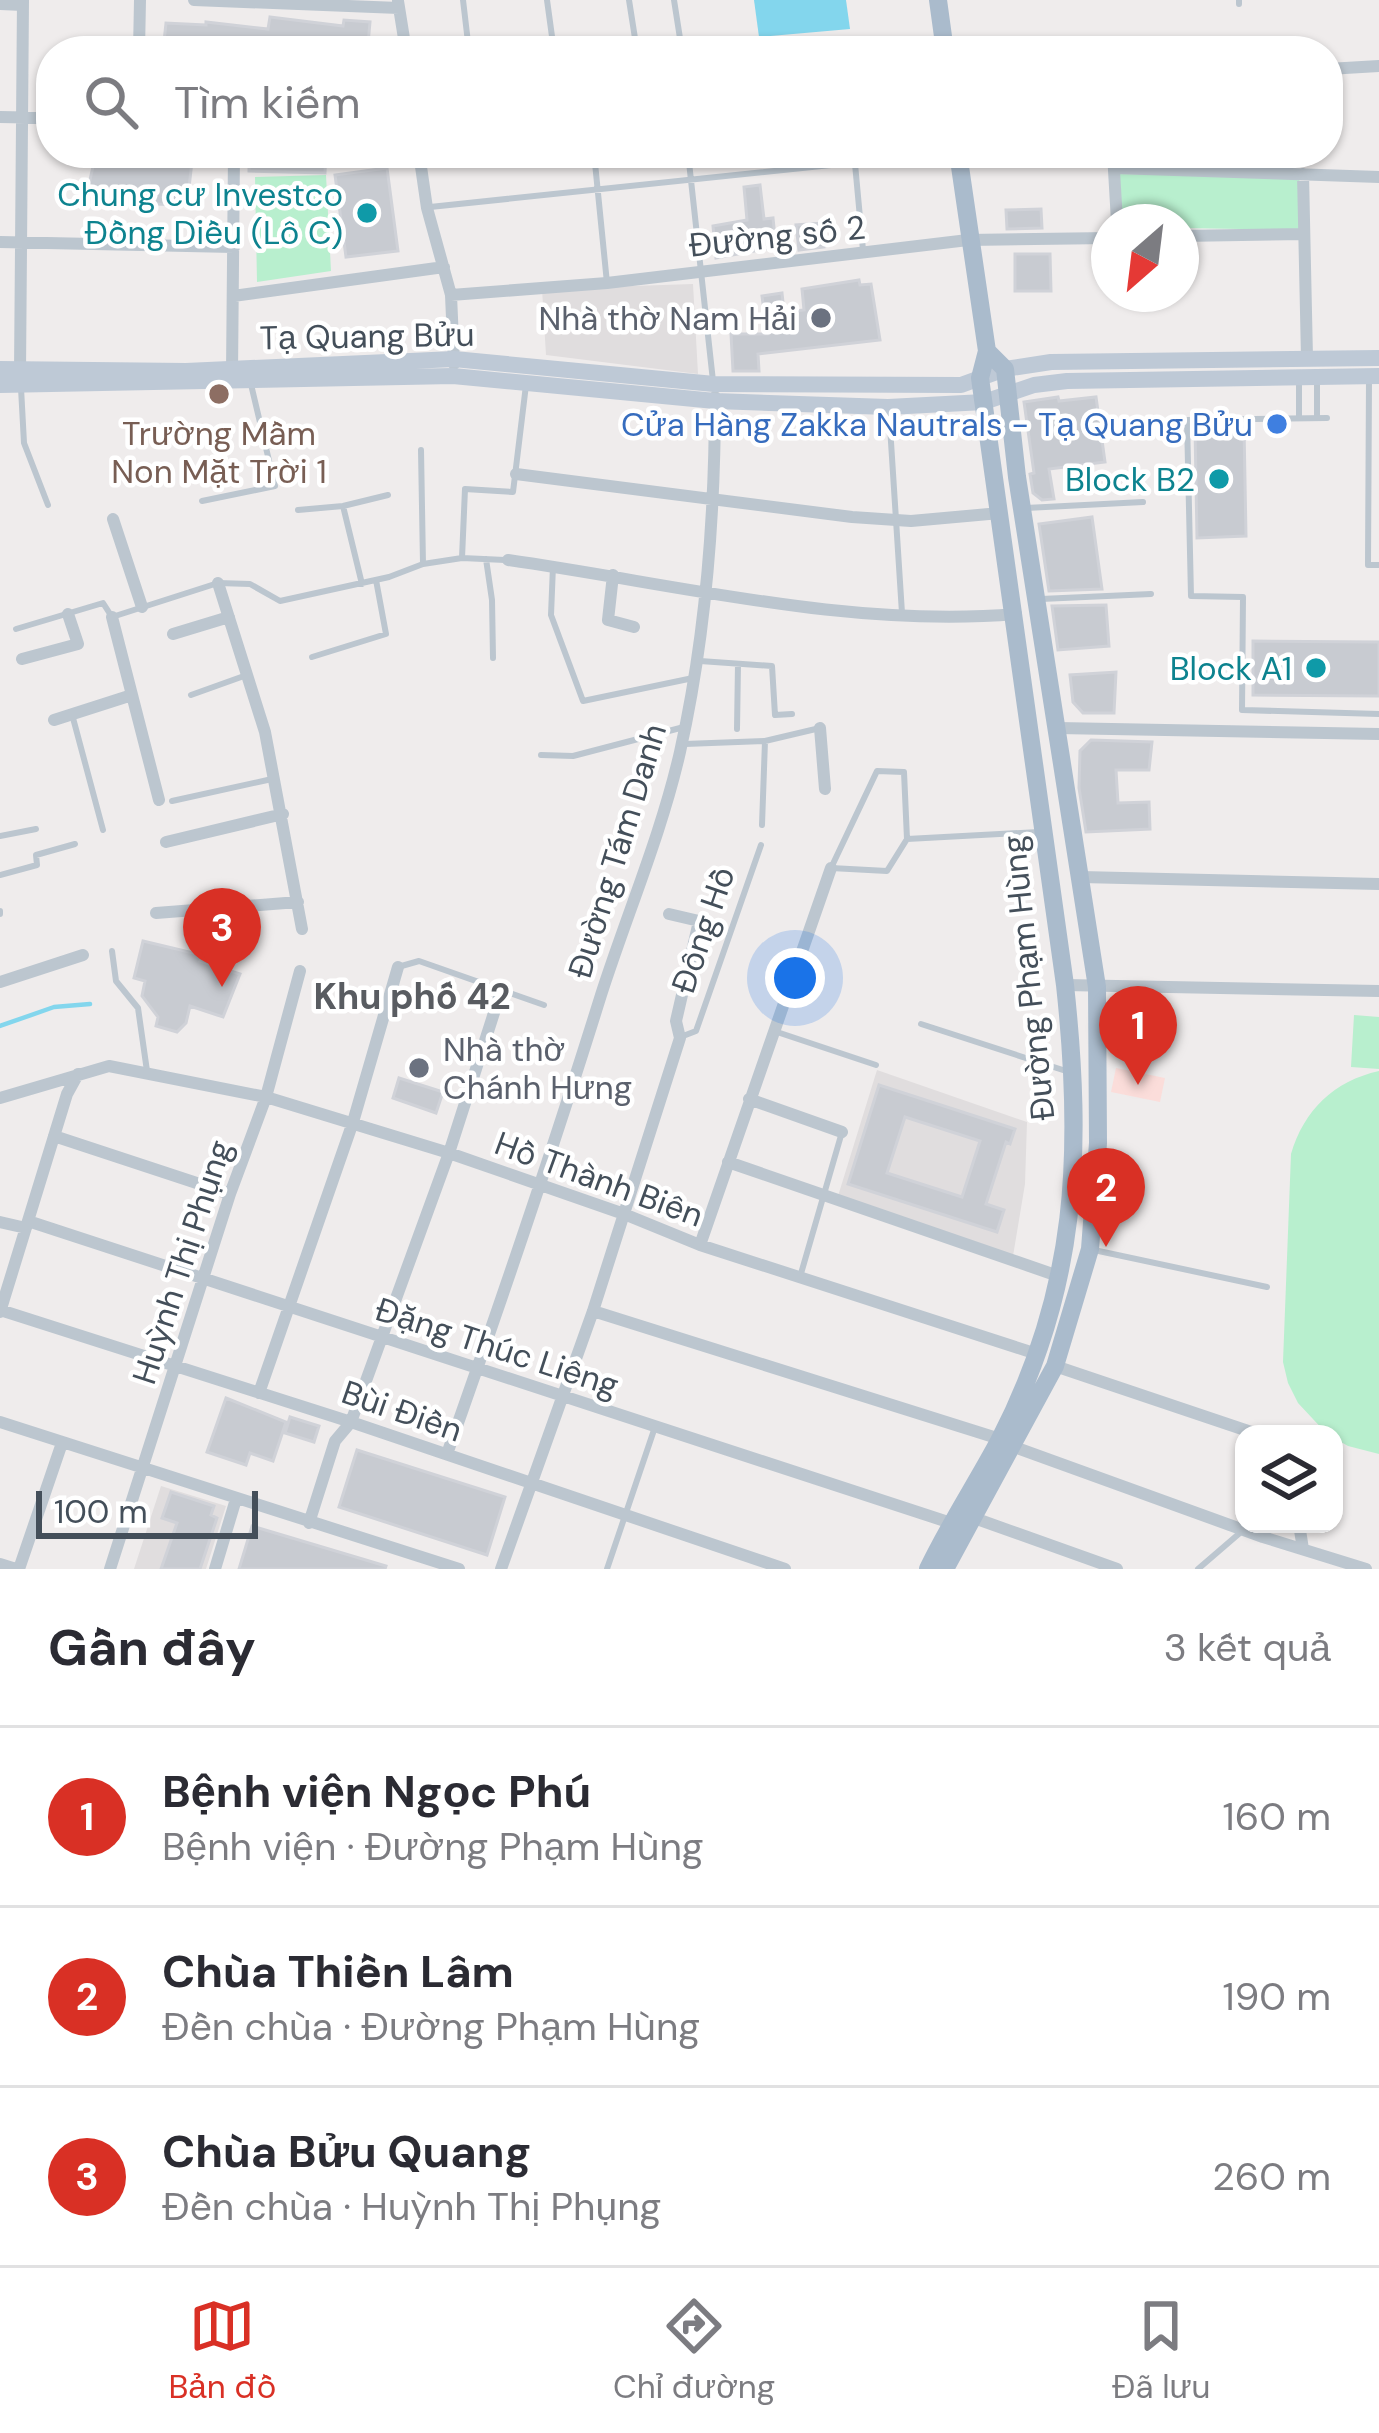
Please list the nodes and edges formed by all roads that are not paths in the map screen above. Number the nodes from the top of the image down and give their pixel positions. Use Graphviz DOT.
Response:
graph roads {
  1 [pos="140,0"];
  2 [pos="194,0"];
  3 [pos="463,0"];
  4 [pos="547,0"];
  5 [pos="629,0"];
  6 [pos="674,0"];
  7 [pos="938,0"];
  8 [pos="23,2"];
  9 [pos="0,4"];
  10 [pos="399,4"];
  11 [pos="139,36"];
  12 [pos="404,36"];
  13 [pos="467,36"];
  14 [pos="552,36"];
  15 [pos="635,36"];
  16 [pos="680,36"];
  17 [pos="943,36"];
  18 [pos="1379,66"];
  19 [pos="1343,68"];
  20 [pos="0,117"];
  21 [pos="20,118"];
  22 [pos="36,118"];
  23 [pos="234,168"];
  24 [pos="421,168"];
  25 [pos="596,168"];
  26 [pos="690,168"];
  27 [pos="780,168"];
  28 [pos="856,168"];
  29 [pos="960,168"];
  30 [pos="1114,168"];
  31 [pos="1222,168"];
  32 [pos="1303,174"];
  33 [pos="1379,177"];
  34 [pos="691,180"];
  35 [pos="598,190"];
  36 [pos="1116,204"];
  37 [pos="427,208"];
  38 [pos="1304,234"];
  39 [pos="1199,236"];
  40 [pos="1091,238"];
  41 [pos="968,240"];
  42 [pos="0,242"];
  43 [pos="20,243"];
  44 [pos="234,247"];
  45 [pos="864,254"];
  46 [pos="444,267"];
  47 [pos="703,272"];
  48 [pos="607,283"];
  49 [pos="451,295"];
  50 [pos="233,296"];
  51 [pos="987,351"];
  52 [pos="1379,358"];
  53 [pos="454,368"];
  54 [pos="0,369"];
  55 [pos="1005,369"];
  56 [pos="1308,371"];
  57 [pos="1374,376"];
  58 [pos="20,377"];
  59 [pos="238,377"];
  60 [pos="980,378"];
  61 [pos="527,381"];
  62 [pos="0,385"];
  63 [pos="714,392"];
  64 [pos="1006,395"];
  65 [pos="984,402"];
  66 [pos="888,407"];
  67 [pos="1299,418"];
  68 [pos="1317,418"];
  69 [pos="1327,418"];
  70 [pos="1368,441"];
  71 [pos="1379,441"];
  72 [pos="421,450"];
  73 [pos="516,474"];
  74 [pos="388,495"];
  75 [pos="713,497"];
  76 [pos="202,501"];
  77 [pos="1143,502"];
  78 [pos="48,506"];
  79 [pos="343,506"];
  80 [pos="1023,508"];
  81 [pos="298,510"];
  82 [pos="1000,513"];
  83 [pos="113,519"];
  84 [pos="897,520"];
  85 [pos="462,559"];
  86 [pos="486,560"];
  87 [pos="508,560"];
  88 [pos="423,564"];
  89 [pos="1379,565"];
  90 [pos="553,566"];
  91 [pos="613,575"];
  92 [pos="376,580"];
  93 [pos="218,583"];
  94 [pos="362,584"];
  95 [pos="705,589"];
  96 [pos="1151,594"];
  97 [pos="1037,600"];
  98 [pos="142,607"];
  99 [pos="68,614"];
  100 [pos="1016,614"];
  101 [pos="112,617"];
  102 [pos="230,617"];
  103 [pos="902,617"];
  104 [pos="634,627"];
  105 [pos="16,629"];
  106 [pos="172,634"];
  107 [pos="312,657"];
  108 [pos="494,658"];
  109 [pos="22,659"];
  110 [pos="696,661"];
  111 [pos="737,664"];
  112 [pos="247,675"];
  113 [pos="693,679"];
  114 [pos="132,695"];
  115 [pos="190,695"];
  116 [pos="72,714"];
  117 [pos="792,714"];
  118 [pos="1379,714"];
  119 [pos="54,720"];
  120 [pos="684,727"];
  121 [pos="820,728"];
  122 [pos="1058,728"];
  123 [pos="737,729"];
  124 [pos="1379,734"];
  125 [pos="765,741"];
  126 [pos="681,744"];
  127 [pos="541,755"];
  128 [pos="276,778"];
  129 [pos="825,789"];
  130 [pos="165,800"];
  131 [pos="283,814"];
  132 [pos="762,825"];
  133 [pos="36,829"];
  134 [pos="103,830"];
  135 [pos="1043,832"];
  136 [pos="0,836"];
  137 [pos="907,839"];
  138 [pos="166,842"];
  139 [pos="75,844"];
  140 [pos="761,845"];
  141 [pos="831,868"];
  142 [pos="0,874"];
  143 [pos="1081,877"];
  144 [pos="1379,884"];
  145 [pos="298,902"];
  146 [pos="156,913"];
  147 [pos="668,914"];
  148 [pos="302,929"];
  149 [pos="112,951"];
  150 [pos="83,955"];
  151 [pos="398,967"];
  152 [pos="301,970"];
  153 [pos="0,982"];
  154 [pos="1066,986"];
  155 [pos="1097,987"];
  156 [pos="1379,991"];
  157 [pos="501,992"];
  158 [pos="544,1005"];
  159 [pos="921,1024"];
  160 [pos="773,1031"];
  161 [pos="680,1038"];
  162 [pos="876,1064"];
  163 [pos="147,1071"];
  164 [pos="1075,1073"];
  165 [pos="79,1074"];
  166 [pos="266,1097"];
  167 [pos="0,1098"];
  168 [pos="749,1099"];
  169 [pos="353,1122"];
  170 [pos="842,1132"];
  171 [pos="54,1136"];
  172 [pos="449,1153"];
  173 [pos="728,1162"];
  174 [pos="542,1186"];
  175 [pos="230,1194"];
  176 [pos="825,1196"];
  177 [pos="624,1214"];
  178 [pos="0,1222"];
  179 [pos="27,1225"];
  180 [pos="700,1245"];
  181 [pos="1090,1249"];
  182 [pos="800,1277"];
  183 [pos="1062,1278"];
  184 [pos="204,1280"];
  185 [pos="1267,1287"];
  186 [pos="286,1308"];
  187 [pos="0,1310"];
  188 [pos="592,1311"];
  189 [pos="379,1337"];
  190 [pos="1037,1354"];
  191 [pos="178,1366"];
  192 [pos="1055,1366"];
  193 [pos="477,1370"];
  194 [pos="259,1393"];
  195 [pos="562,1397"];
  196 [pos="0,1421"];
  197 [pos="351,1422"];
  198 [pos="655,1427"];
  199 [pos="1235,1427"];
  200 [pos="62,1442"];
  201 [pos="1007,1443"];
  202 [pos="447,1454"];
  203 [pos="142,1469"];
  204 [pos="531,1483"];
  205 [pos="236,1499"];
  206 [pos="626,1515"];
  207 [pos="974,1518"];
  208 [pos="309,1523"];
  209 [pos="951,1523"];
  210 [pos="1235,1527"];
  211 [pos="1240,1533"];
  212 [pos="1253,1533"];
  213 [pos="1300,1533"];
  214 [pos="1303,1549"];
  215 [pos="409,1553"];
  216 [pos="946,1561"];
  217 [pos="0,1564"];
  218 [pos="1362,1568"];
  219 [pos="18,1569"];
  220 [pos="110,1569"];
  221 [pos="215,1569"];
  222 [pos="404,1569"];
  223 [pos="459,1569"];
  224 [pos="501,1569"];
  225 [pos="607,1569"];
  226 [pos="785,1569"];
  227 [pos="924,1569"];
  228 [pos="1117,1569"];
  229 [pos="1198,1569"];
  1 -- 11 [label="street"];
  2 -- 10 [label="street"];
  3 -- 13 [label="lane"];
  4 -- 14 [label="lane"];
  5 -- 15 [label="lane"];
  6 -- 16 [label="lane"];
  7 -- 17 [label="main road"];
  8 -- 9 [label="street"];
  8 -- 21 [label="street"];
  10 -- 12 [label="street"];
  18 -- 19 [label="street"];
  20 -- 21 [label="street"];
  21 -- 22 [label="street"];
  21 -- 43 [label="street"];
  23 -- 44 [label="street"];
  24 -- 37 [label="street"];
  25 -- 35 [label="lane"];
  26 -- 34 [label="lane"];
  27 -- 34 [label="lane"];
  28 -- 45 [label="lane"];
  29 -- 41 [label="main road"];
  30 -- 36 [label="street"];
  31 -- 32 [label="street"];
  32 -- 33 [label="street"];
  32 -- 38 [label="street"];
  34 -- 35 [label="lane"];
  34 -- 47 [label="lane"];
  35 -- 37 [label="lane"];
  35 -- 48 [label="lane"];
  37 -- 46 [label="street"];
  38 -- 39 [label="street"];
  38 -- 56 [label="street"];
  40 -- 41 [label="street, Đường số 2"];
  41 -- 45 [label="street, Đường số 2"];
  41 -- 51 [label="main road"];
  42 -- 43 [label="street"];
  43 -- 44 [label="street"];
  43 -- 58 [label="street"];
  44 -- 50 [label="street"];
  45 -- 47 [label="street, Đường số 2"];
  46 -- 49 [label="street"];
  46 -- 50 [label="street"];
  47 -- 48 [label="street, Đường số 2"];
  47 -- 63 [label="lane"];
  48 -- 49 [label="street, Đường số 2"];
  49 -- 53 [label="street"];
  50 -- 59 [label="street"];
  51 -- 55 [label="main road"];
  51 -- 60 [label="main road"];
  52 -- 56 [label="main road, Tạ Quang Bửu"];
  53 -- 59 [label="main road, Tạ Quang Bửu"];
  53 -- 61 [label="main road, Tạ Quang Bửu"];
  53 -- 63 [label="main road, Tạ Quang Bửu"];
  54 -- 58 [label="main road, Tạ Quang Bửu"];
  55 -- 56 [label="main road, Tạ Quang Bửu"];
  55 -- 60 [label="main road, Tạ Quang Bửu"];
  55 -- 64 [label="main road, Đường Phạm Hùng"];
  56 -- 57 [label="main road, Tạ Quang Bửu"];
  56 -- 64 [label="main road, Tạ Quang Bửu"];
  56 -- 67 [label="lane"];
  56 -- 68 [label="lane"];
  57 -- 70 [label="lane"];
  58 -- 59 [label="main road, Tạ Quang Bửu"];
  58 -- 62 [label="main road, Tạ Quang Bửu"];
  58 -- 78 [label="lane"];
  59 -- 76 [label="lane"];
  60 -- 63 [label="main road, Tạ Quang Bửu"];
  60 -- 65 [label="main road, Đường Phạm Hùng"];
  61 -- 63 [label="main road, Tạ Quang Bửu"];
  61 -- 73 [label="lane"];
  63 -- 66 [label="main road, Tạ Quang Bửu"];
  63 -- 75 [label="street, Đường Tám Danh"];
  64 -- 65 [label="main road, Tạ Quang Bửu"];
  64 -- 80 [label="main road, Đường Phạm Hùng"];
  65 -- 66 [label="main road, Tạ Quang Bửu"];
  65 -- 82 [label="main road, Đường Phạm Hùng"];
  66 -- 84 [label="lane"];
  67 -- 68 [label="lane"];
  67 -- 118 [label="lane"];
  68 -- 69 [label="lane"];
  70 -- 71 [label="lane"];
  70 -- 89 [label="lane"];
  72 -- 88 [label="lane"];
  73 -- 75 [label="street"];
  73 -- 85 [label="lane"];
  74 -- 79 [label="lane"];
  75 -- 84 [label="street"];
  75 -- 95 [label="street, Đường Tám Danh"];
  77 -- 80 [label="lane"];
  79 -- 81 [label="lane"];
  79 -- 94 [label="lane"];
  80 -- 97 [label="main road, Đường Phạm Hùng"];
  82 -- 84 [label="street"];
  82 -- 100 [label="main road, Đường Phạm Hùng"];
  83 -- 98 [label="street"];
  84 -- 103 [label="lane"];
  85 -- 86 [label="lane"];
  85 -- 88 [label="lane"];
  86 -- 87 [label="lane"];
  86 -- 108 [label="lane"];
  87 -- 90 [label="street"];
  88 -- 92 [label="lane"];
  90 -- 91 [label="street"];
  90 -- 113 [label="lane"];
  91 -- 95 [label="street"];
  91 -- 104 [label="street"];
  92 -- 94 [label="lane"];
  92 -- 107 [label="lane"];
  93 -- 94 [label="lane"];
  93 -- 98 [label="lane"];
  93 -- 102 [label="street"];
  95 -- 103 [label="street"];
  95 -- 110 [label="street, Đường Tám Danh"];
  96 -- 97 [label="lane"];
  97 -- 122 [label="main road, Đường Phạm Hùng"];
  98 -- 101 [label="lane"];
  99 -- 101 [label="lane"];
  99 -- 105 [label="lane"];
  99 -- 109 [label="street"];
  100 -- 103 [label="street"];
  100 -- 135 [label="main road, Đường Phạm Hùng"];
  101 -- 114 [label="street"];
  102 -- 106 [label="street"];
  102 -- 112 [label="street"];
  110 -- 111 [label="lane"];
  110 -- 113 [label="street, Đường Tám Danh"];
  111 -- 117 [label="lane"];
  111 -- 123 [label="lane"];
  112 -- 115 [label="lane"];
  112 -- 128 [label="street"];
  113 -- 120 [label="street, Đường Tám Danh"];
  114 -- 116 [label="street"];
  114 -- 130 [label="street"];
  116 -- 119 [label="street"];
  116 -- 134 [label="lane"];
  120 -- 126 [label="street, Đường Tám Danh"];
  120 -- 127 [label="lane"];
  121 -- 125 [label="lane"];
  121 -- 129 [label="street"];
  122 -- 124 [label="street"];
  122 -- 143 [label="main road, Đường Phạm Hùng"];
  125 -- 126 [label="lane"];
  125 -- 132 [label="lane"];
  126 -- 174 [label="street, Đường Tám Danh"];
  128 -- 130 [label="lane"];
  128 -- 131 [label="street"];
  131 -- 138 [label="street"];
  131 -- 145 [label="street"];
  133 -- 136 [label="lane"];
  135 -- 137 [label="lane"];
  135 -- 154 [label="main road, Đường Phạm Hùng"];
  137 -- 141 [label="lane"];
  137 -- 141 [label="lane"];
  139 -- 142 [label="lane"];
  140 -- 161 [label="lane, Đông Hồ"];
  141 -- 160 [label="street"];
  143 -- 144 [label="street"];
  143 -- 155 [label="main road, Đường Phạm Hùng"];
  145 -- 146 [label="street"];
  145 -- 148 [label="street"];
  147 -- 161 [label="street"];
  149 -- 163 [label="lane"];
  150 -- 153 [label="street"];
  151 -- 157 [label="lane"];
  151 -- 169 [label="street"];
  152 -- 166 [label="street, Huỳnh Thị Phụng"];
  154 -- 155 [label="street"];
  154 -- 164 [label="main road, Đường Phạm Hùng"];
  155 -- 156 [label="street"];
  155 -- 181 [label="main road, Đường Phạm Hùng"];
  157 -- 158 [label="lane"];
  157 -- 172 [label="street"];
  159 -- 164 [label="lane"];
  160 -- 162 [label="lane"];
  160 -- 168 [label="street"];
  161 -- 177 [label="street, Đông Hồ"];
  163 -- 165 [label="street, Hồ Thành Biên"];
  163 -- 166 [label="street, Hồ Thành Biên"];
  164 -- 183 [label="main road, Đường Phạm Hùng"];
  165 -- 167 [label="street, Hồ Thành Biên"];
  165 -- 171 [label="street"];
  166 -- 169 [label="street, Hồ Thành Biên"];
  166 -- 175 [label="street, Huỳnh Thị Phụng"];
  168 -- 170 [label="street"];
  168 -- 173 [label="street"];
  169 -- 172 [label="street, Hồ Thành Biên"];
  169 -- 186 [label="street"];
  170 -- 176 [label="lane"];
  171 -- 175 [label="street"];
  171 -- 179 [label="street"];
  172 -- 174 [label="street, Hồ Thành Biên"];
  172 -- 189 [label="street"];
  173 -- 176 [label="street"];
  173 -- 180 [label="street"];
  174 -- 177 [label="street, Hồ Thành Biên"];
  174 -- 193 [label="street, Đường Tám Danh"];
  175 -- 184 [label="street, Huỳnh Thị Phụng"];
  176 -- 182 [label="lane"];
  176 -- 183 [label="street"];
  177 -- 180 [label="street, Hồ Thành Biên"];
  177 -- 188 [label="street, Đông Hồ"];
  178 -- 179 [label="street, Đặng Thúc Liêng"];
  179 -- 184 [label="street, Đặng Thúc Liêng"];
  179 -- 187 [label="street"];
  180 -- 182 [label="street, Hồ Thành Biên"];
  181 -- 185 [label="lane"];
  181 -- 192 [label="main road, Đường Phạm Hùng"];
  182 -- 190 [label="street, Hồ Thành Biên"];
  183 -- 190 [label="main road, Đường Phạm Hùng"];
  184 -- 186 [label="street, Đặng Thúc Liêng"];
  184 -- 191 [label="street, Huỳnh Thị Phụng"];
  186 -- 189 [label="street, Đặng Thúc Liêng"];
  186 -- 194 [label="street"];
  187 -- 191 [label="street, Bùi Điền"];
  188 -- 195 [label="street, Đông Hồ"];
  188 -- 201 [label="street"];
  189 -- 193 [label="street, Đặng Thúc Liêng"];
  189 -- 197 [label="street"];
  190 -- 201 [label="main road, Đường Phạm Hùng"];
  191 -- 194 [label="street, Bùi Điền"];
  191 -- 203 [label="street, Huỳnh Thị Phụng"];
  192 -- 199 [label="street"];
  192 -- 201 [label="main road, Đường Phạm Hùng"];
  193 -- 195 [label="street, Đặng Thúc Liêng"];
  193 -- 202 [label="street, Đường Tám Danh"];
  194 -- 197 [label="street, Bùi Điền"];
  195 -- 198 [label="street, Đặng Thúc Liêng"];
  195 -- 204 [label="street, Đông Hồ"];
  196 -- 200 [label="street"];
  197 -- 202 [label="street, Bùi Điền"];
  197 -- 208 [label="street"];
  198 -- 206 [label="lane"];
  198 -- 209 [label="street, Đặng Thúc Liêng"];
  200 -- 203 [label="street"];
  200 -- 219 [label="street"];
  201 -- 207 [label="main road, Đường Phạm Hùng"];
  201 -- 209 [label="main road, Đường Phạm Hùng"];
  201 -- 210 [label="street"];
  202 -- 204 [label="street, Bùi Điền"];
  203 -- 205 [label="street"];
  203 -- 220 [label="street, Huỳnh Thị Phụng"];
  204 -- 206 [label="street, Bùi Điền"];
  204 -- 224 [label="street, Đông Hồ"];
  205 -- 208 [label="street"];
  205 -- 221 [label="street"];
  206 -- 225 [label="lane"];
  206 -- 226 [label="street, Bùi Điền"];
  207 -- 216 [label="main road, Đường Phạm Hùng"];
  207 -- 228 [label="street"];
  208 -- 215 [label="street"];
  209 -- 216 [label="main road, Đường Phạm Hùng"];
  211 -- 229 [label="lane"];
  212 -- 214 [label="street"];
  213 -- 214 [label="street"];
  214 -- 218 [label="street"];
  215 -- 222 [label="street"];
  215 -- 223 [label="street"];
  216 -- 227 [label="main road, Đường Phạm Hùng"];
  217 -- 219 [label="street"];
}
